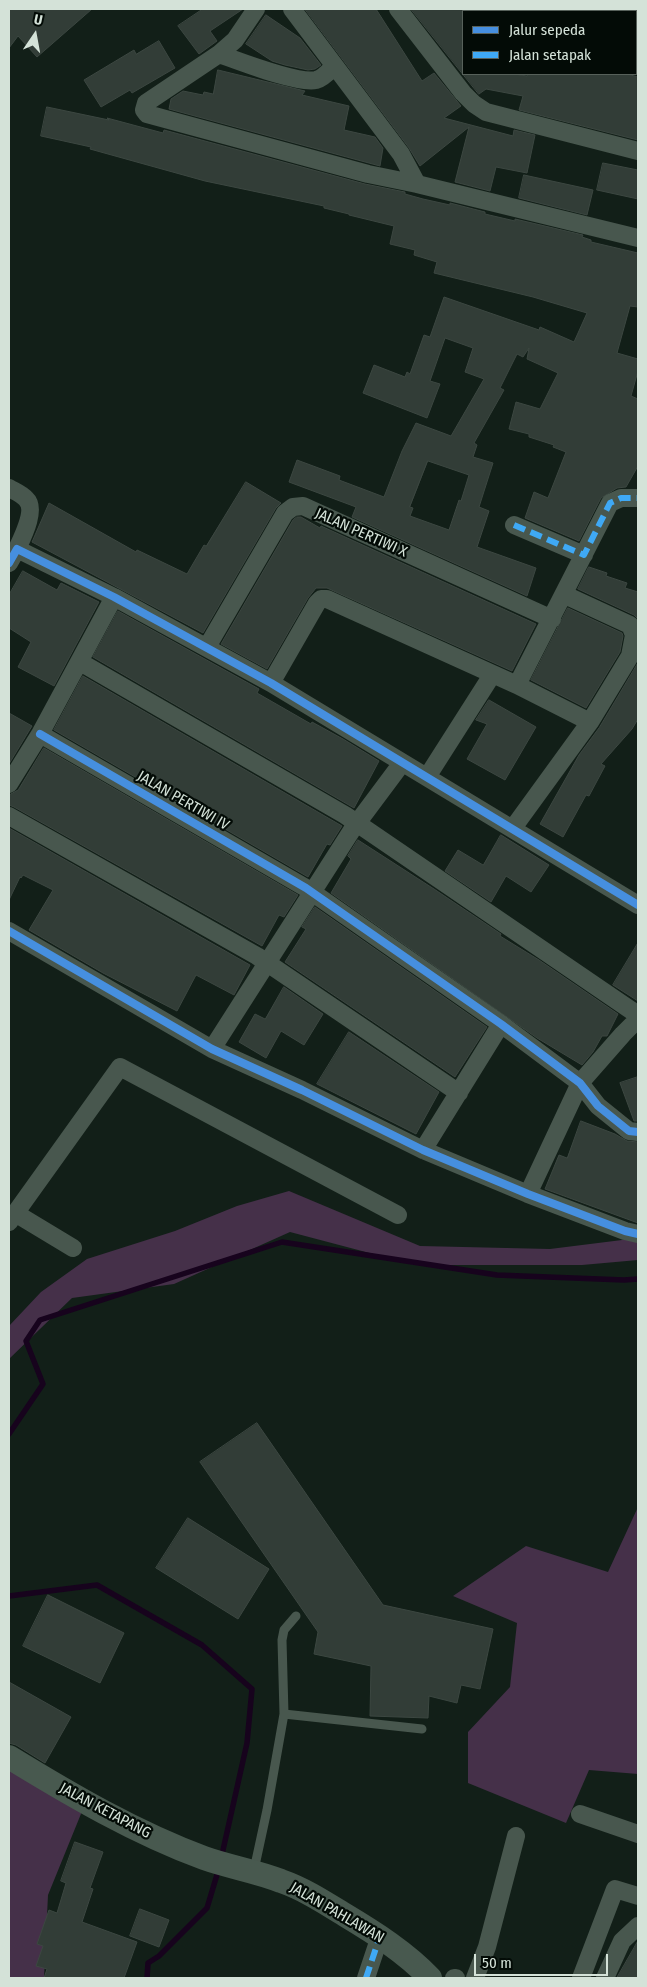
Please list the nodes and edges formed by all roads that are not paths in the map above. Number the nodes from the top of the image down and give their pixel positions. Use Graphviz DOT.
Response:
graph roads {
  1 [pos="256,9"];
  2 [pos="292,9"];
  3 [pos="398,9"];
  4 [pos="219,54"];
  5 [pos="334,66"];
  6 [pos="638,151"];
  7 [pos="417,184"];
  8 [pos="638,238"];
  9 [pos="9,488"];
  10 [pos="638,498"];
  11 [pos="514,526"];
  12 [pos="584,555"];
  13 [pos="13,556"];
  14 [pos="565,594"];
  15 [pos="114,597"];
  16 [pos="552,619"];
  17 [pos="207,647"];
  18 [pos="80,662"];
  19 [pos="492,675"];
  20 [pos="270,683"];
  21 [pos="517,685"];
  22 [pos="590,722"];
  23 [pos="40,734"];
  24 [pos="402,763"];
  25 [pos="427,777"];
  26 [pos="9,784"];
  27 [pos="9,816"];
  28 [pos="356,824"];
  29 [pos="513,828"];
  30 [pos="312,892"];
  31 [pos="638,905"];
  32 [pos="9,931"];
  33 [pos="266,964"];
  34 [pos="638,1014"];
  35 [pos="638,1023"];
  36 [pos="501,1024"];
  37 [pos="212,1049"];
  38 [pos="580,1083"];
  39 [pos="459,1093"];
  40 [pos="638,1132"];
  41 [pos="424,1150"];
  42 [pos="528,1194"];
  43 [pos="398,1215"];
  44 [pos="12,1218"];
  45 [pos="638,1234"];
  46 [pos="73,1248"];
  47 [pos="296,1616"];
  48 [pos="284,1714"];
  49 [pos="422,1729"];
  50 [pos="9,1756"];
  51 [pos="580,1814"];
  52 [pos="638,1834"];
  53 [pos="516,1836"];
  54 [pos="205,1858"];
  55 [pos="244,1870"];
  56 [pos="638,1896"];
  57 [pos="638,1926"];
  58 [pos="380,1936"];
  59 [pos="366,1978"];
  60 [pos="430,1978"];
  61 [pos="476,1978"];
  62 [pos="581,1978"];
  63 [pos="605,1978"];
  1 -- 4 [label="street"];
  2 -- 5 [label="street"];
  3 -- 6 [label="street"];
  4 -- 5 [label="street"];
  4 -- 7 [label="street"];
  5 -- 7 [label="street"];
  7 -- 8 [label="street"];
  9 -- 13 [label="street"];
  10 -- 12 [label="street"];
  11 -- 12 [label="street"];
  12 -- 14 [label="street"];
  13 -- 15 [label="street"];
  14 -- 16 [label="street"];
  14 -- 22 [label="street"];
  15 -- 17 [label="street"];
  15 -- 18 [label="street"];
  16 -- 17 [label="street, JALAN PERTIWI X"];
  16 -- 21 [label="street"];
  17 -- 20 [label="street"];
  18 -- 23 [label="street"];
  18 -- 28 [label="street"];
  19 -- 20 [label="street"];
  19 -- 21 [label="street"];
  19 -- 25 [label="street"];
  20 -- 24 [label="street"];
  21 -- 22 [label="street"];
  22 -- 29 [label="street"];
  23 -- 26 [label="street"];
  23 -- 30 [label="street, JALAN PERTIWI IV"];
  24 -- 25 [label="street"];
  24 -- 28 [label="street"];
  25 -- 29 [label="street"];
  27 -- 33 [label="street"];
  28 -- 30 [label="street"];
  28 -- 34 [label="street"];
  29 -- 31 [label="street"];
  30 -- 33 [label="street"];
  30 -- 36 [label="street, JALAN PERTIWI IV"];
  32 -- 37 [label="street"];
  33 -- 37 [label="street"];
  33 -- 39 [label="street"];
  35 -- 38 [label="street"];
  36 -- 38 [label="street, JALAN PERTIWI IV"];
  36 -- 39 [label="street"];
  37 -- 41 [label="street"];
  38 -- 40 [label="street, JALAN PERTIWI IV"];
  38 -- 42 [label="street"];
  39 -- 41 [label="street"];
  41 -- 42 [label="street"];
  42 -- 45 [label="street"];
  43 -- 44 [label="street"];
  44 -- 46 [label="street"];
  47 -- 48 [label="lane"];
  48 -- 49 [label="lane"];
  48 -- 55 [label="lane"];
  50 -- 54 [label="street, JALAN KETAPANG"];
  51 -- 52 [label="street"];
  53 -- 61 [label="street"];
  54 -- 55 [label="street, JALAN PAHLAWAN"];
  55 -- 58 [label="street, JALAN PAHLAWAN"];
  56 -- 62 [label="street"];
  57 -- 63 [label="street"];
  58 -- 59 [label="street"];
  58 -- 60 [label="street, JALAN PAHLAWAN"];
}
